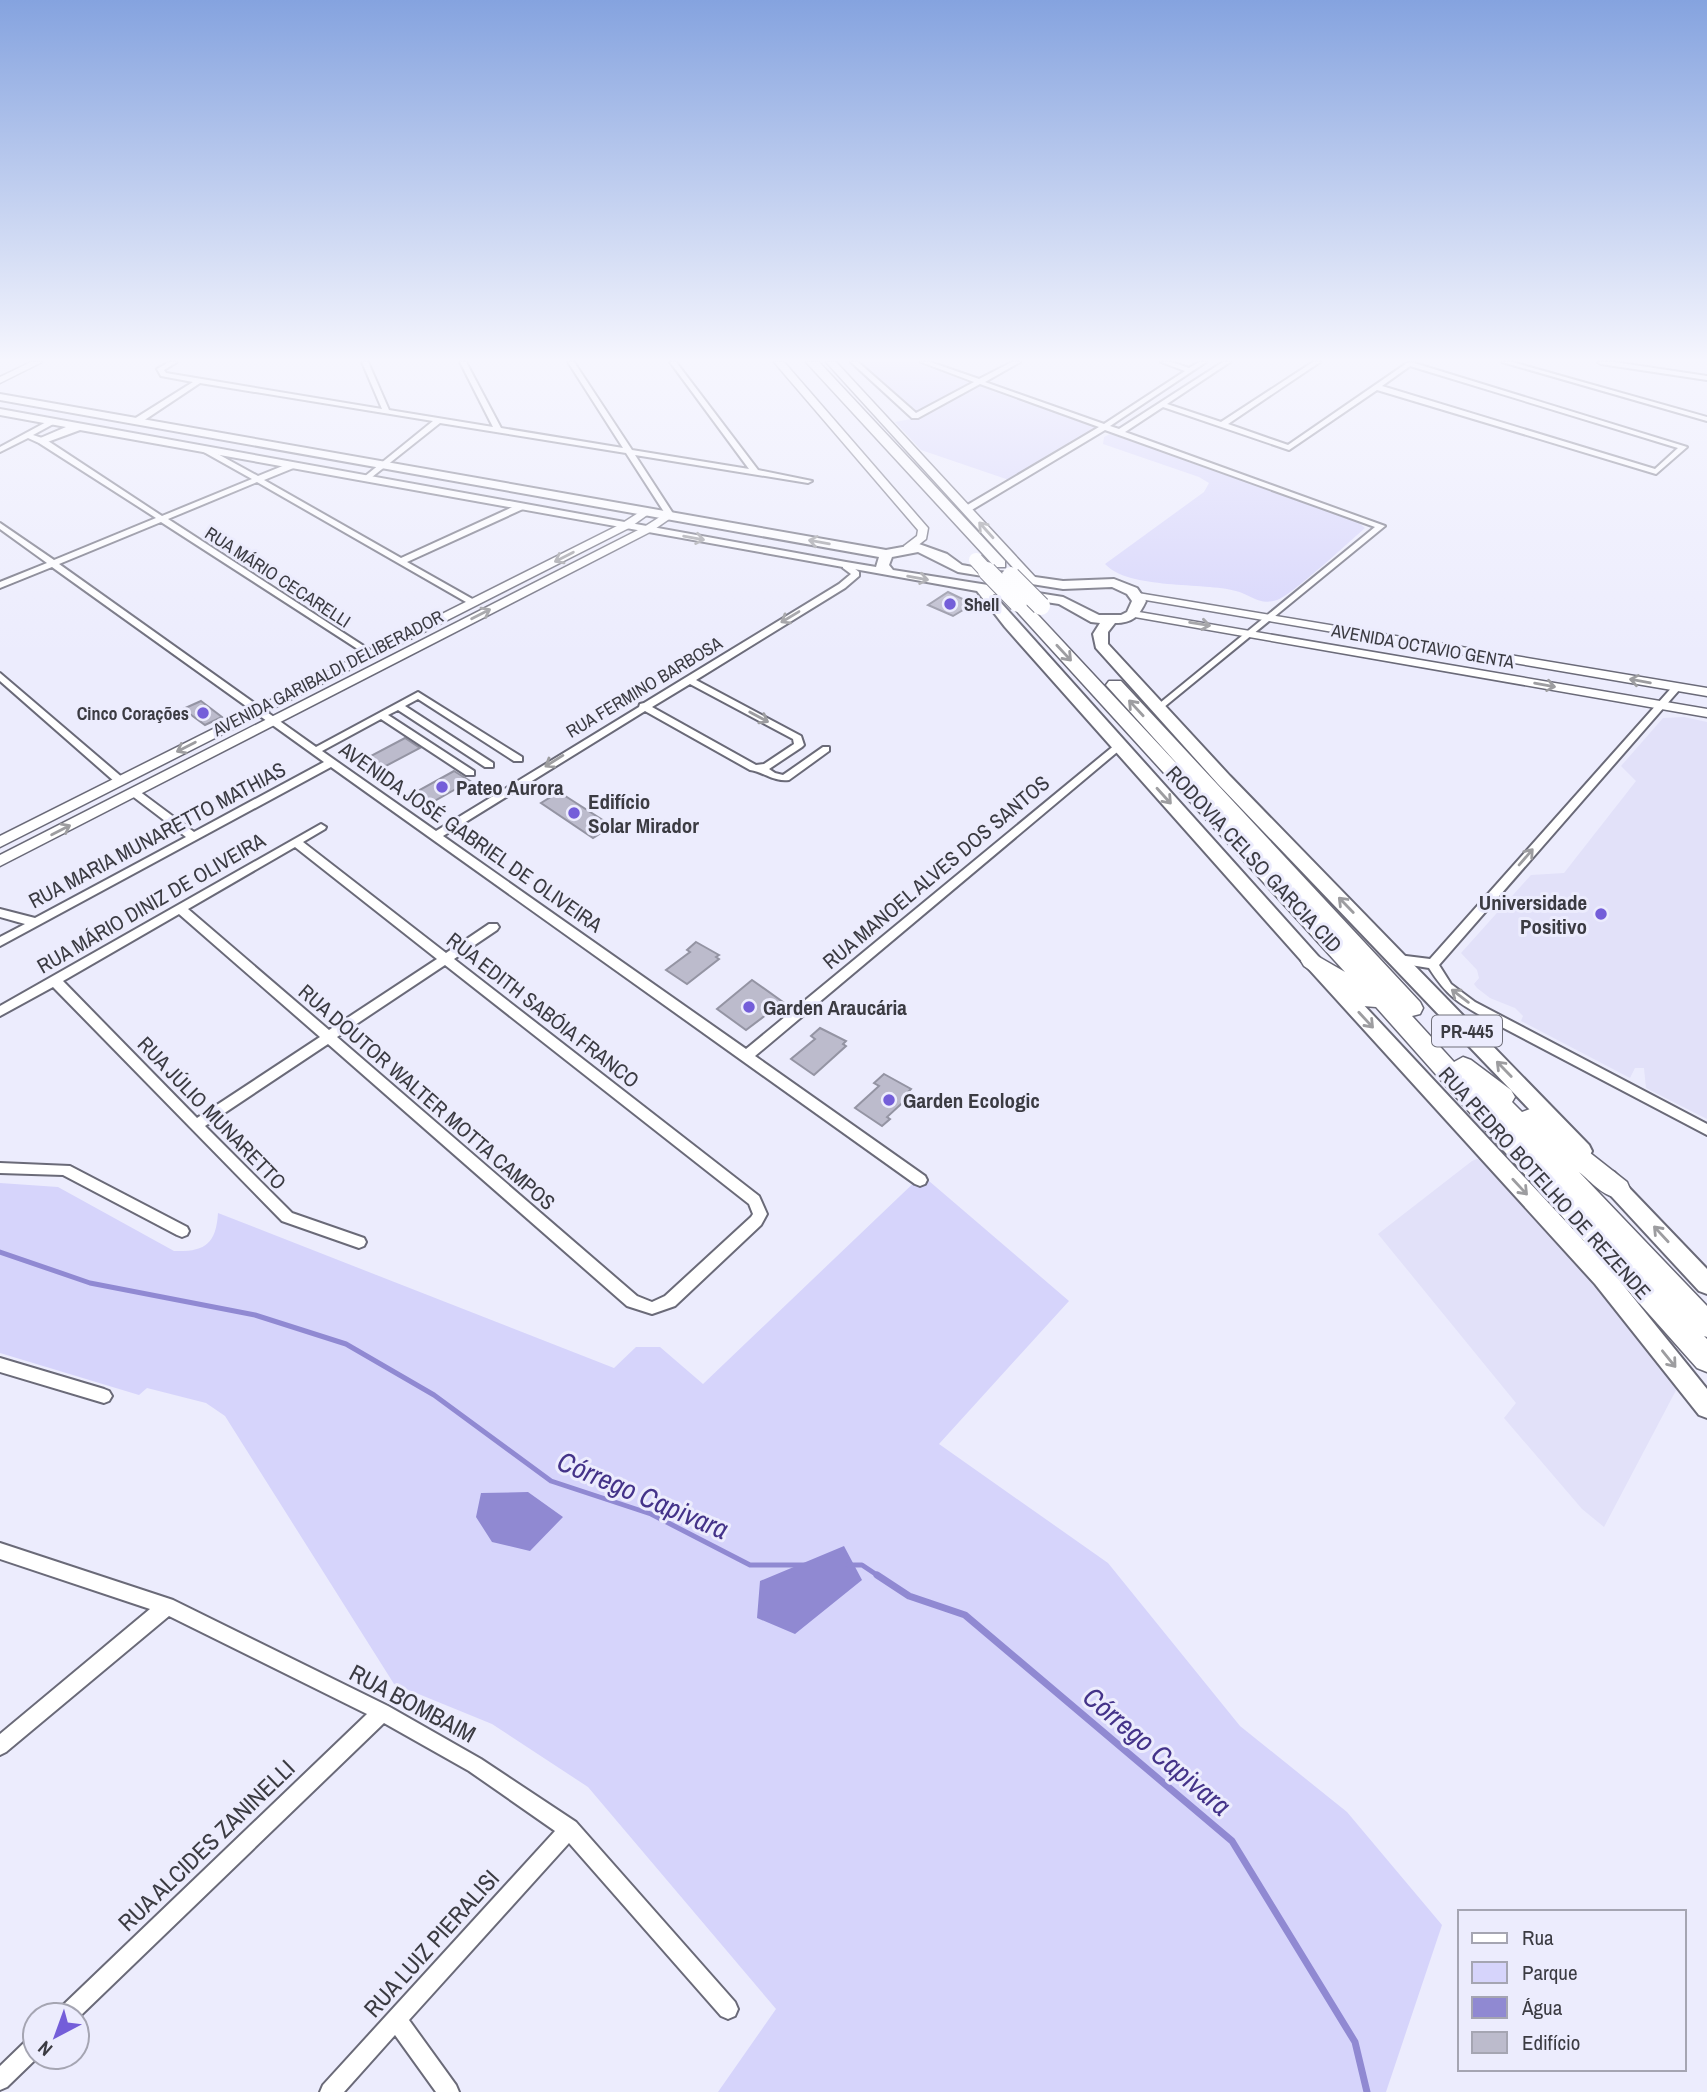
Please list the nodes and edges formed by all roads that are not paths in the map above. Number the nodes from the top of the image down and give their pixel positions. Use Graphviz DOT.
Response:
graph roads {
  1 [pos="69,460"];
  2 [pos="224,460"];
  3 [pos="263,460"];
  4 [pos="354,460"];
  5 [pos="391,460"];
  6 [pos="634,460"];
  7 [pos="682,460"];
  8 [pos="746,460"];
  9 [pos="863,460"];
  10 [pos="886,460"];
  11 [pos="903,460"];
  12 [pos="921,460"];
  13 [pos="1050,460"];
  14 [pos="1199,460"];
  15 [pos="1615,460"];
  16 [pos="1669,460"];
  17 [pos="293,465"];
  18 [pos="384,465"];
  19 [pos="754,470"];
  20 [pos="366,479"];
  21 [pos="259,480"];
  22 [pos="808,481"];
  23 [pos="655,492"];
  24 [pos="520,507"];
  25 [pos="967,509"];
  26 [pos="646,511"];
  27 [pos="670,515"];
  28 [pos="160,520"];
  29 [pos="0,525"];
  30 [pos="625,526"];
  31 [pos="648,529"];
  32 [pos="908,548"];
  33 [pos="887,554"];
  34 [pos="402,561"];
  35 [pos="54,564"];
  36 [pos="846,566"];
  37 [pos="888,572"];
  38 [pos="1032,581"];
  39 [pos="0,585"];
  40 [pos="981,587"];
  41 [pos="1138,596"];
  42 [pos="473,603"];
  43 [pos="1133,614"];
  44 [pos="1271,617"];
  45 [pos="1110,621"];
  46 [pos="1251,633"];
  47 [pos="1101,645"];
  48 [pos="370,654"];
  49 [pos="0,676"];
  50 [pos="688,679"];
  51 [pos="1677,687"];
  52 [pos="1707,692"];
  53 [pos="398,705"];
  54 [pos="643,706"];
  55 [pos="1663,706"];
  56 [pos="1158,709"];
  57 [pos="257,711"];
  58 [pos="1707,713"];
  59 [pos="382,715"];
  60 [pos="271,722"];
  61 [pos="1119,746"];
  62 [pos="826,749"];
  63 [pos="315,751"];
  64 [pos="518,760"];
  65 [pos="332,762"];
  66 [pos="489,765"];
  67 [pos="761,768"];
  68 [pos="470,773"];
  69 [pos="119,780"];
  70 [pos="1224,780"];
  71 [pos="135,793"];
  72 [pos="321,827"];
  73 [pos="437,835"];
  74 [pos="194,838"];
  75 [pos="0,842"];
  76 [pos="296,842"];
  77 [pos="0,861"];
  78 [pos="181,909"];
  79 [pos="0,913"];
  80 [pos="34,922"];
  81 [pos="493,927"];
  82 [pos="0,942"];
  83 [pos="446,959"];
  84 [pos="1398,959"];
  85 [pos="1312,961"];
  86 [pos="1433,964"];
  87 [pos="55,981"];
  88 [pos="0,1012"];
  89 [pos="1495,1018"];
  90 [pos="1403,1021"];
  91 [pos="329,1038"];
  92 [pos="1475,1038"];
  93 [pos="747,1055"];
  94 [pos="1463,1066"];
  95 [pos="198,1124"];
  96 [pos="1707,1130"];
  97 [pos="0,1168"];
  98 [pos="920,1180"];
  99 [pos="1618,1189"];
  100 [pos="182,1231"];
  101 [pos="359,1242"];
  102 [pos="1707,1284"];
  103 [pos="652,1308"];
  104 [pos="1707,1325"];
  105 [pos="1707,1359"];
  106 [pos="0,1365"];
  107 [pos="104,1396"];
  108 [pos="1707,1407"];
  109 [pos="0,1550"];
  110 [pos="167,1605"];
  111 [pos="382,1712"];
  112 [pos="0,1746"];
  113 [pos="569,1829"];
  114 [pos="82,2001"];
  115 [pos="728,2009"];
  116 [pos="396,2019"];
  117 [pos="21,2060"];
  118 [pos="0,2080"];
  119 [pos="330,2092"];
  120 [pos="449,2092"];
  1 -- 28 [label="street, RUA MÁRIO CECARELLI"];
  2 -- 21 [label="street"];
  3 -- 17 [label="main road"];
  4 -- 18 [label="main road"];
  5 -- 18 [label="street"];
  6 -- 23 [label="street"];
  7 -- 19 [label="street"];
  8 -- 19 [label="street"];
  9 -- 32 [label="main road"];
  10 -- 90 [label="highway, RODOVIA CELSO GARCIA CID / PR-445, one-way, bridge"];
  94 -- 11 [label="highway, RODOVIA CELSO GARCIA CID / PR-445, one-way, bridge"];
  12 -- 25 [label="main road"];
  13 -- 25 [label="street"];
  14 -- 44 [label="street"];
  15 -- 16 [label="street"];
  17 -- 20 [label="main road"];
  17 -- 21 [label="street"];
  18 -- 20 [label="street"];
  18 -- 26 [label="main road"];
  19 -- 22 [label="street"];
  20 -- 24 [label="main road"];
  21 -- 28 [label="street"];
  21 -- 34 [label="street"];
  23 -- 26 [label="street"];
  23 -- 27 [label="street"];
  24 -- 30 [label="main road"];
  24 -- 34 [label="street"];
  38 -- 25 [label="main road, one-way"];
  26 -- 27 [label="main road"];
  26 -- 30 [label="street, AVENIDA GARIBALDI DELIBERADOR"];
  27 -- 31 [label="street, AVENIDA GARIBALDI DELIBERADOR"];
  33 -- 27 [label="main road, one-way"];
  28 -- 35 [label="street"];
  28 -- 48 [label="street, RUA MÁRIO CECARELLI"];
  29 -- 35 [label="street, AVENIDA JOSÉ GABRIEL DE OLIVEIRA"];
  30 -- 31 [label="main road"];
  30 -- 42 [label="street, AVENIDA GARIBALDI DELIBERADOR, one-way"];
  31 -- 36 [label="main road, one-way"];
  60 -- 31 [label="street, AVENIDA GARIBALDI DELIBERADOR, one-way"];
  32 -- 33 [label="main road"];
  32 -- 38 [label="main road"];
  33 -- 37 [label="main road"];
  34 -- 42 [label="street"];
  35 -- 39 [label="street"];
  35 -- 57 [label="street, AVENIDA JOSÉ GABRIEL DE OLIVEIRA"];
  36 -- 37 [label="main road"];
  36 -- 50 [label="street, RUA FERMINO BARBOSA, one-way"];
  37 -- 40 [label="main road, one-way"];
  38 -- 41 [label="main road"];
  40 -- 45 [label="main road"];
  40 -- 61 [label="main road, RUA PEDRO BOTELHO DE REZENDE"];
  41 -- 43 [label="main road"];
  41 -- 44 [label="street, AVENIDA OCTAVIO GENTA"];
  42 -- 48 [label="street, AVENIDA GARIBALDI DELIBERADOR"];
  43 -- 45 [label="main road"];
  43 -- 46 [label="street, AVENIDA OCTAVIO GENTA, one-way"];
  44 -- 46 [label="street"];
  51 -- 44 [label="street, AVENIDA OCTAVIO GENTA, one-way"];
  45 -- 47 [label="main road"];
  46 -- 55 [label="street, AVENIDA OCTAVIO GENTA, one-way"];
  46 -- 56 [label="street"];
  47 -- 56 [label="main road"];
  48 -- 57 [label="street, AVENIDA GARIBALDI DELIBERADOR"];
  49 -- 69 [label="street"];
  50 -- 54 [label="street, RUA FERMINO BARBOSA"];
  50 -- 67 [label="street, one-way"];
  51 -- 52 [label="street, AVENIDA OCTAVIO GENTA"];
  51 -- 55 [label="street"];
  53 -- 59 [label="street"];
  53 -- 64 [label="street"];
  53 -- 66 [label="street"];
  54 -- 67 [label="street"];
  54 -- 73 [label="street, RUA FERMINO BARBOSA, one-way"];
  55 -- 58 [label="street, AVENIDA OCTAVIO GENTA"];
  86 -- 55 [label="street, one-way"];
  56 -- 70 [label="main road"];
  57 -- 60 [label="street, AVENIDA JOSÉ GABRIEL DE OLIVEIRA"];
  57 -- 69 [label="street, AVENIDA GARIBALDI DELIBERADOR, one-way"];
  59 -- 63 [label="street"];
  59 -- 68 [label="street"];
  60 -- 63 [label="street, AVENIDA JOSÉ GABRIEL DE OLIVEIRA"];
  60 -- 71 [label="street, AVENIDA GARIBALDI DELIBERADOR"];
  61 -- 85 [label="main road, RUA PEDRO BOTELHO DE REZENDE, one-way"];
  61 -- 93 [label="street, RUA MANOEL ALVES DOS SANTOS"];
  62 -- 67 [label="street"];
  63 -- 65 [label="street, AVENIDA JOSÉ GABRIEL DE OLIVEIRA"];
  65 -- 73 [label="street, AVENIDA JOSÉ GABRIEL DE OLIVEIRA"];
  65 -- 74 [label="street, RUA MARIA MUNARETTO MATHIAS"];
  69 -- 75 [label="street, AVENIDA GARIBALDI DELIBERADOR"];
  84 -- 70 [label="main road, PR-445, one-way"];
  71 -- 74 [label="street"];
  77 -- 71 [label="street, AVENIDA GARIBALDI DELIBERADOR, one-way"];
  72 -- 76 [label="street, RUA MÁRIO DINIZ DE OLIVEIRA"];
  73 -- 93 [label="street, AVENIDA JOSÉ GABRIEL DE OLIVEIRA"];
  74 -- 80 [label="street, RUA MARIA MUNARETTO MATHIAS"];
  76 -- 78 [label="street, RUA MÁRIO DINIZ DE OLIVEIRA"];
  76 -- 83 [label="street, RUA EDITH SABÓIA FRANCO"];
  78 -- 87 [label="street, RUA MÁRIO DINIZ DE OLIVEIRA"];
  78 -- 91 [label="street, RUA DOUTOR WALTER MOTTA CAMPOS"];
  79 -- 80 [label="street"];
  80 -- 82 [label="street, RUA MARIA MUNARETTO MATHIAS"];
  81 -- 83 [label="street"];
  83 -- 91 [label="street"];
  83 -- 103 [label="street, RUA EDITH SABÓIA FRANCO"];
  84 -- 86 [label="street"];
  84 -- 92 [label="main road, PR-445"];
  85 -- 90 [label="highway"];
  85 -- 108 [label="main road, RUA PEDRO BOTELHO DE REZENDE, one-way"];
  89 -- 86 [label="street, one-way"];
  87 -- 88 [label="street, RUA MÁRIO DINIZ DE OLIVEIRA"];
  87 -- 95 [label="street, RUA JÚLIO MUNARETTO"];
  89 -- 92 [label="street"];
  89 -- 96 [label="street"];
  90 -- 105 [label="highway, RODOVIA CELSO GARCIA CID / PR-445"];
  91 -- 95 [label="street"];
  91 -- 103 [label="street, RUA DOUTOR WALTER MOTTA CAMPOS"];
  99 -- 92 [label="main road, PR-445, one-way"];
  93 -- 98 [label="street, AVENIDA JOSÉ GABRIEL DE OLIVEIRA"];
  94 -- 99 [label="highway"];
  94 -- 104 [label="highway, RODOVIA CELSO GARCIA CID / PR-445"];
  95 -- 101 [label="street, RUA JÚLIO MUNARETTO"];
  97 -- 100 [label="street"];
  102 -- 99 [label="main road, PR-445, one-way"];
  106 -- 107 [label="street"];
  109 -- 110 [label="street, RUA BOMBAIM"];
  110 -- 111 [label="street, RUA BOMBAIM"];
  110 -- 112 [label="street"];
  111 -- 113 [label="street, RUA BOMBAIM"];
  111 -- 114 [label="street, RUA ALCIDES ZANINELLI"];
  113 -- 115 [label="street, RUA BOMBAIM"];
  113 -- 116 [label="street, RUA LUIZ PIERALISI"];
  116 -- 119 [label="street, RUA LUIZ PIERALISI"];
  116 -- 120 [label="street"];
  117 -- 118 [label="street"];
}
